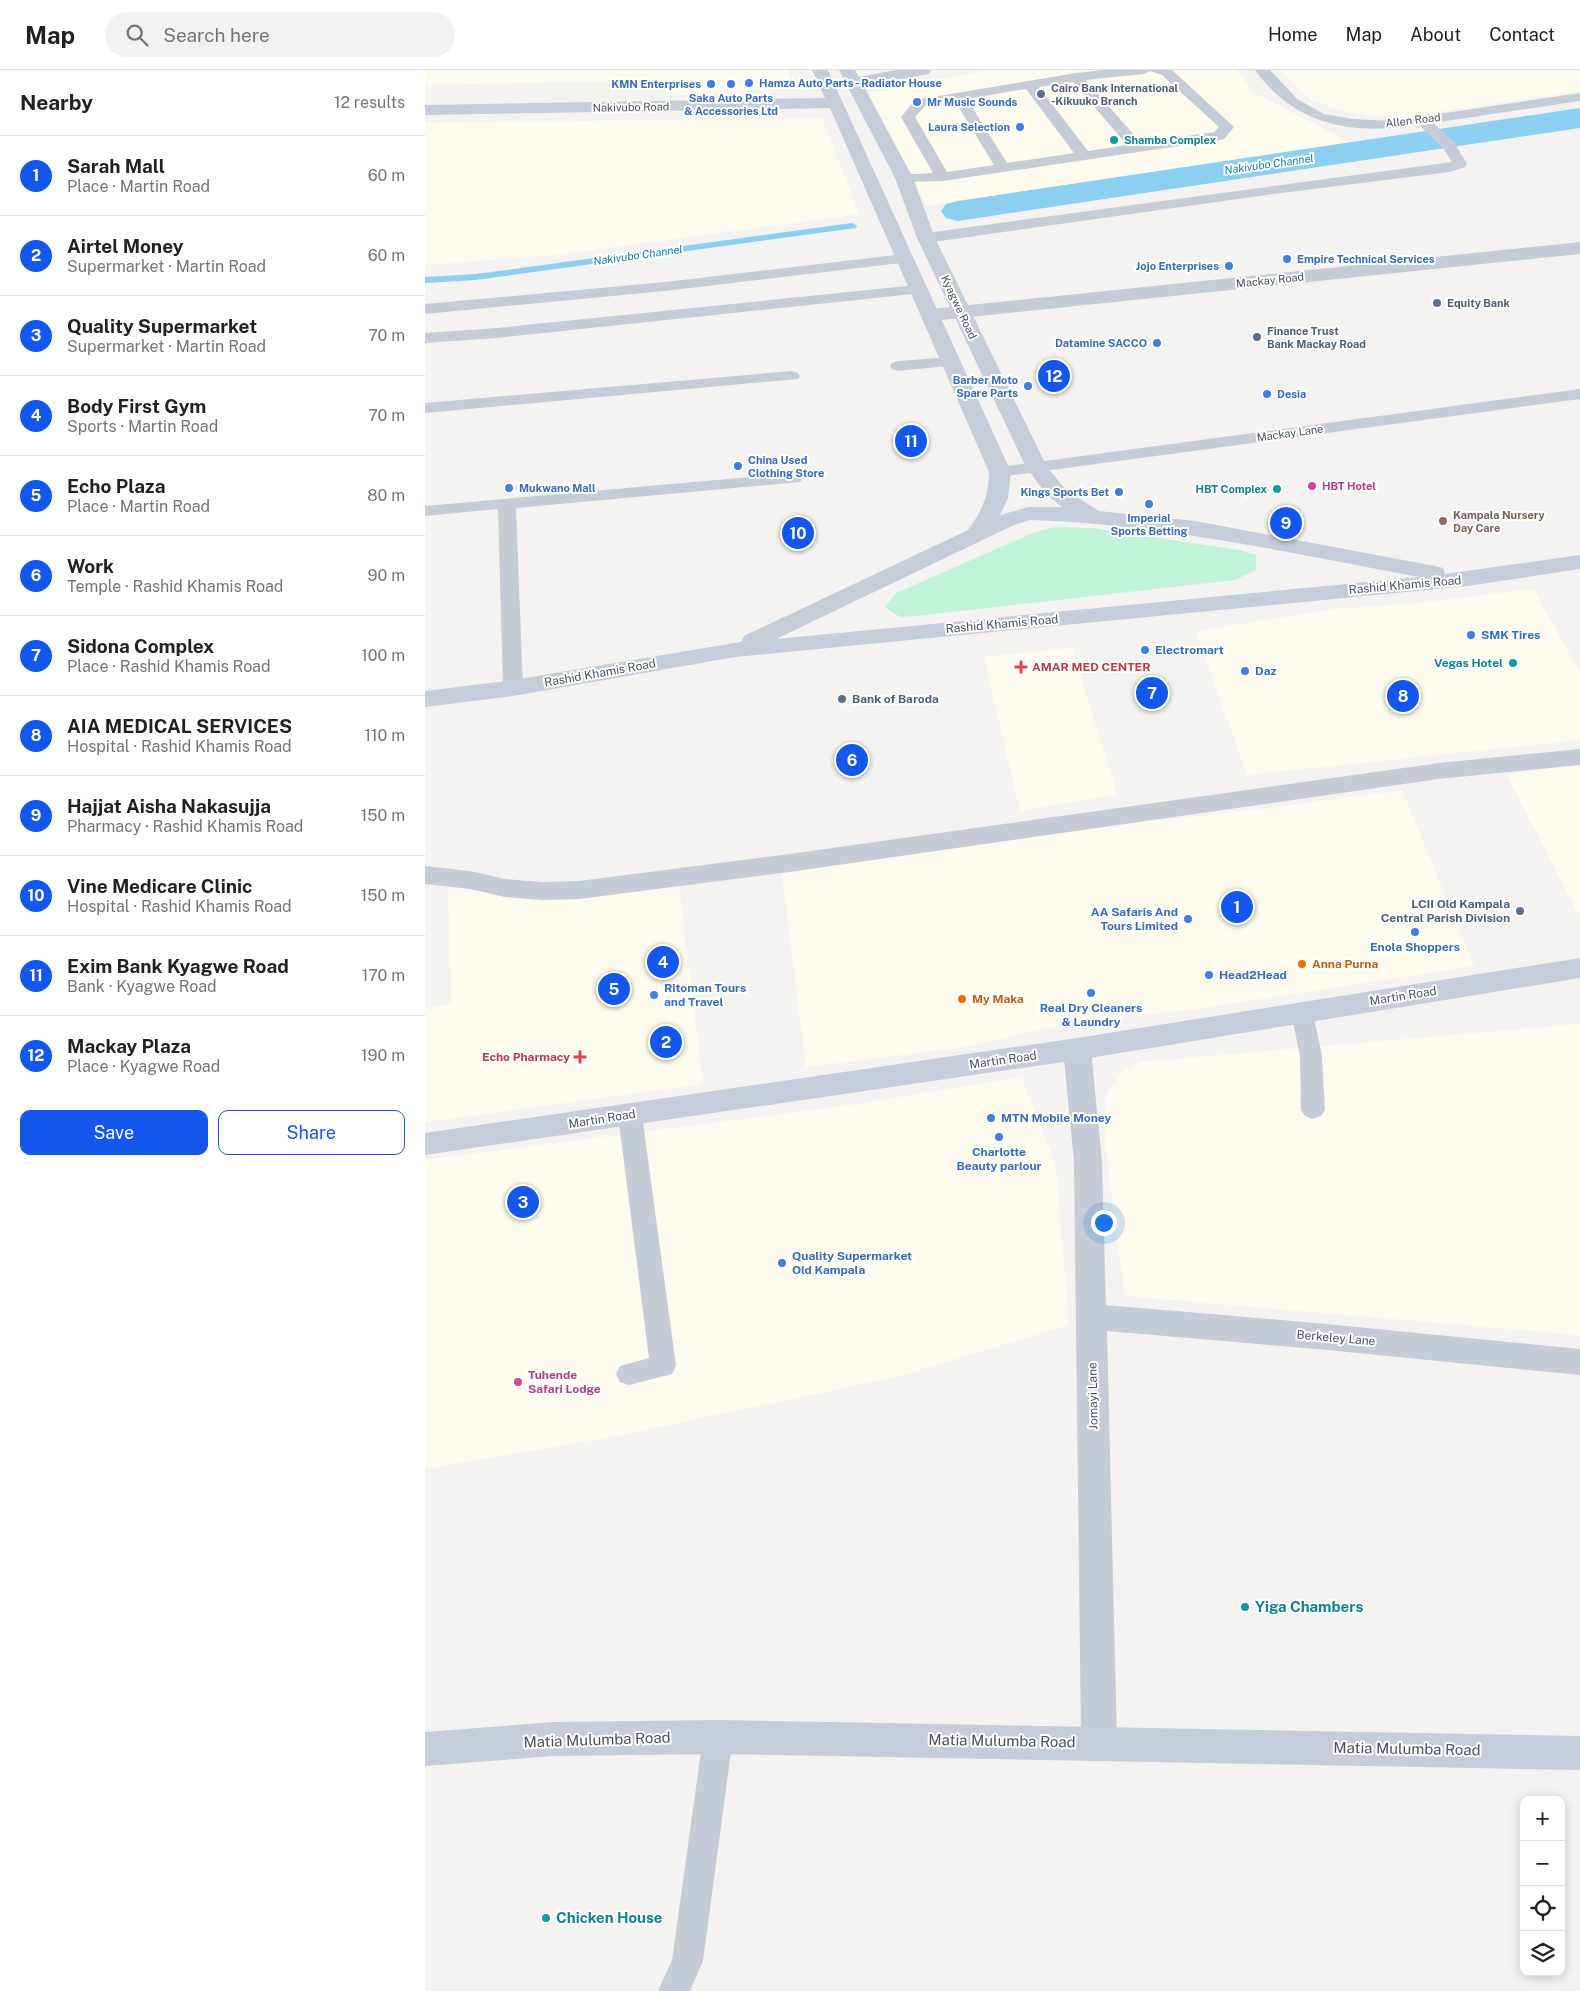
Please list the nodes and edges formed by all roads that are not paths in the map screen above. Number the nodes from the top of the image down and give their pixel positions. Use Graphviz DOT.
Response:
graph roads {
  1 [pos="819,70"];
  2 [pos="923,70"];
  3 [pos="1144,70"];
  4 [pos="1156,70"];
  5 [pos="1262,70"];
  6 [pos="850,76"];
  7 [pos="1076,77"];
  8 [pos="1029,85"];
  9 [pos="1580,97"];
  10 [pos="959,98"];
  11 [pos="836,103"];
  12 [pos="425,110"];
  13 [pos="1421,120"];
  14 [pos="1137,148"];
  15 [pos="1084,156"];
  16 [pos="1002,168"];
  17 [pos="943,177"];
  18 [pos="904,178"];
  19 [pos="926,238"];
  20 [pos="1580,248"];
  21 [pos="904,260"];
  22 [pos="917,290"];
  23 [pos="425,309"];
  24 [pos="961,311"];
  25 [pos="931,315"];
  26 [pos="425,338"];
  27 [pos="952,362"];
  28 [pos="898,366"];
  29 [pos="792,376"];
  30 [pos="1580,394"];
  31 [pos="425,408"];
  32 [pos="1037,467"];
  33 [pos="1001,472"];
  34 [pos="794,478"];
  35 [pos="507,504"];
  36 [pos="425,511"];
  37 [pos="1102,519"];
  38 [pos="976,534"];
  39 [pos="1580,562"];
  40 [pos="1468,579"];
  41 [pos="735,650"];
  42 [pos="513,688"];
  43 [pos="425,699"];
  44 [pos="1580,757"];
  45 [pos="425,875"];
  46 [pos="1580,968"];
  47 [pos="1302,1012"];
  48 [pos="1077,1050"];
  49 [pos="1313,1110"];
  50 [pos="630,1115"];
  51 [pos="425,1144"];
  52 [pos="1091,1317"];
  53 [pos="1580,1362"];
  54 [pos="629,1374"];
  55 [pos="718,1737"];
  56 [pos="1099,1742"];
  57 [pos="425,1749"];
  58 [pos="1580,1753"];
  59 [pos="674,1991"];
  1 -- 11 [label="street"];
  2 -- 6 [label="street"];
  3 -- 7 [label="lane"];
  4 -- 14 [label="lane"];
  5 -- 13 [label="lane, Allen Road"];
  6 -- 18 [label="street, Kyagwe Road"];
  7 -- 8 [label="lane"];
  7 -- 14 [label="lane"];
  8 -- 10 [label="lane"];
  8 -- 15 [label="lane"];
  9 -- 13 [label="lane, Allen Road"];
  10 -- 16 [label="lane"];
  10 -- 17 [label="lane"];
  11 -- 12 [label="street, Nakivubo Road"];
  11 -- 21 [label="street"];
  13 -- 19 [label="lane"];
  14 -- 15 [label="lane"];
  15 -- 16 [label="lane"];
  16 -- 17 [label="lane"];
  17 -- 18 [label="lane"];
  18 -- 19 [label="street, Kyagwe Road"];
  19 -- 24 [label="street, Kyagwe Road"];
  20 -- 24 [label="street, Mackay Road"];
  21 -- 22 [label="street"];
  21 -- 23 [label="lane"];
  22 -- 25 [label="street"];
  22 -- 26 [label="lane"];
  24 -- 25 [label="street, Mackay Road"];
  24 -- 32 [label="street, Kyagwe Road"];
  25 -- 27 [label="street"];
  27 -- 28 [label="lane"];
  27 -- 33 [label="street"];
  29 -- 31 [label="lane"];
  30 -- 32 [label="lane, Mackay Lane"];
  32 -- 33 [label="lane, Mackay Lane"];
  32 -- 37 [label="street, Kyagwe Road"];
  33 -- 38 [label="street"];
  34 -- 35 [label="lane"];
  35 -- 36 [label="lane"];
  35 -- 42 [label="lane"];
  37 -- 38 [label="street"];
  37 -- 40 [label="street"];
  38 -- 41 [label="street"];
  39 -- 40 [label="street, Rashid Khamis Road"];
  40 -- 41 [label="street, Rashid Khamis Road"];
  41 -- 42 [label="street, Rashid Khamis Road"];
  42 -- 43 [label="street, Rashid Khamis Road"];
  44 -- 45 [label="street"];
  46 -- 47 [label="street, Martin Road"];
  47 -- 48 [label="street, Martin Road"];
  47 -- 49 [label="lane"];
  48 -- 50 [label="street, Martin Road"];
  48 -- 52 [label="street, Jomayi Lane"];
  50 -- 51 [label="street, Martin Road"];
  50 -- 54 [label="lane"];
  52 -- 53 [label="street, Berkeley Lane"];
  52 -- 56 [label="street, Jomayi Lane"];
  55 -- 56 [label="street, Matia Mulumba Road"];
  55 -- 57 [label="street, Matia Mulumba Road"];
  55 -- 59 [label="lane"];
  56 -- 58 [label="street, Matia Mulumba Road"];
}
